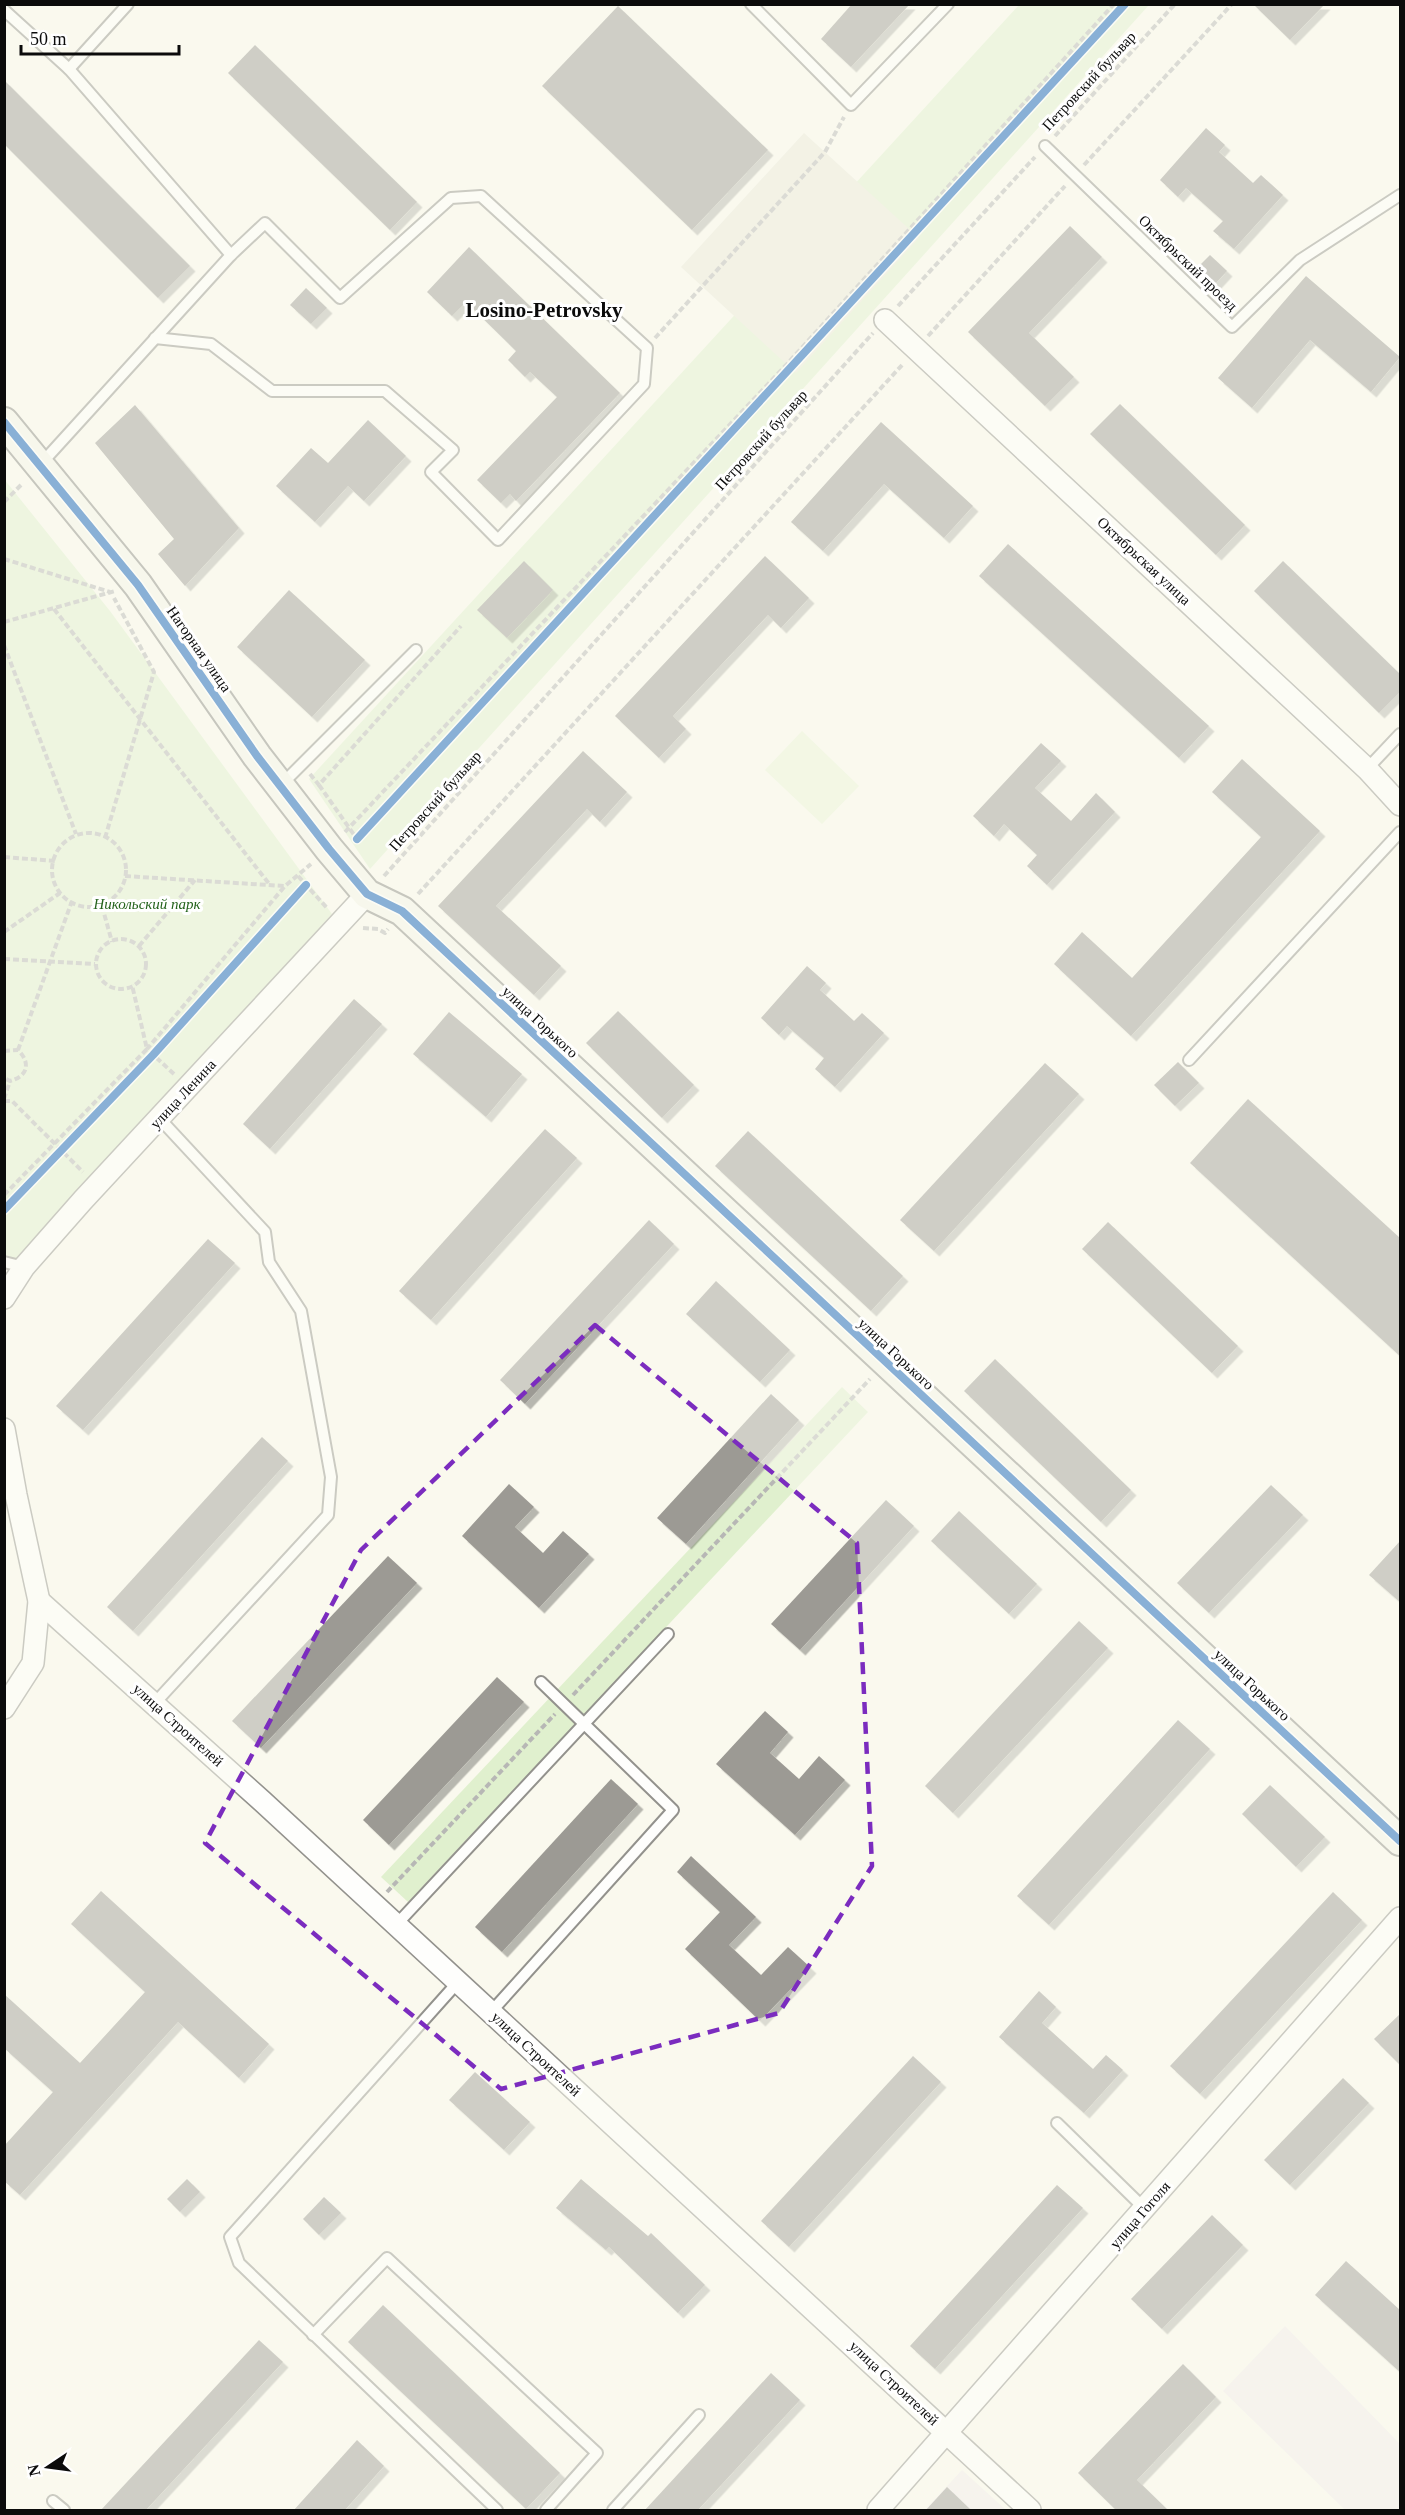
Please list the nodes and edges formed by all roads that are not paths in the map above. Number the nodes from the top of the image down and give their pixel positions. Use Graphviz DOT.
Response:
graph roads {
  1 [pos="129,4"];
  2 [pos="750,4"];
  3 [pos="948,4"];
  4 [pos="4,10"];
  5 [pos="69,69"];
  6 [pos="1045,146"];
  7 [pos="1401,195"];
  8 [pos="231,255"];
  9 [pos="885,320"];
  10 [pos="155,338"];
  11 [pos="4,422"];
  12 [pos="32,478"];
  13 [pos="416,650"];
  14 [pos="1401,734"];
  15 [pos="1367,769"];
  16 [pos="280,786"];
  17 [pos="1401,804"];
  18 [pos="1401,832"];
  19 [pos="367,894"];
  20 [pos="1189,1060"];
  21 [pos="160,1119"];
  22 [pos="14,1264"];
  23 [pos="4,1298"];
  24 [pos="4,1429"];
  25 [pos="39,1600"];
  26 [pos="668,1634"];
  27 [pos="541,1682"];
  28 [pos="154,1704"];
  29 [pos="4,1708"];
  30 [pos="583,1725"];
  31 [pos="1401,1841"];
  32 [pos="1401,1918"];
  33 [pos="396,1925"];
  34 [pos="458,1982"];
  35 [pos="491,2012"];
  36 [pos="1057,2123"];
  37 [pos="1145,2209"];
  38 [pos="313,2335"];
  39 [pos="699,2415"];
  40 [pos="948,2433"];
  41 [pos="53,2501"];
  42 [pos="64,2511"];
  43 [pos="497,2511"];
  44 [pos="546,2511"];
  45 [pos="613,2511"];
  46 [pos="878,2511"];
  47 [pos="1030,2511"];
  1 -- 5 [label="lane"];
  2 -- 3 [label="lane"];
  4 -- 5 [label="lane"];
  5 -- 8 [label="lane"];
  6 -- 7 [label="lane, Октябрьский проезд"];
  8 -- 10 [label="lane"];
  8 -- 10 [label="lane"];
  9 -- 15 [label="street, Октябрьская улица"];
  10 -- 12 [label="lane"];
  11 -- 12 [label="street, Нагорная улица"];
  12 -- 16 [label="street, Нагорная улица"];
  13 -- 16 [label="lane"];
  14 -- 15 [label="lane"];
  15 -- 17 [label="street, Октябрьская улица"];
  16 -- 19 [label="street, Нагорная улица"];
  18 -- 20 [label="lane"];
  19 -- 21 [label="street, улица Ленина"];
  19 -- 31 [label="street, улица Горького"];
  21 -- 22 [label="street, улица Ленина"];
  21 -- 28 [label="lane"];
  22 -- 23 [label="street, улица Ленина"];
  24 -- 25 [label="street"];
  25 -- 28 [label="street, улица Строителей"];
  25 -- 29 [label="street"];
  26 -- 30 [label="lane"];
  27 -- 30 [label="lane"];
  28 -- 33 [label="street, улица Строителей"];
  30 -- 33 [label="lane"];
  30 -- 35 [label="lane"];
  32 -- 37 [label="street, улица Гоголя"];
  33 -- 34 [label="street, улица Строителей"];
  34 -- 35 [label="street, улица Строителей"];
  34 -- 38 [label="lane"];
  35 -- 40 [label="street, улица Строителей"];
  36 -- 37 [label="lane"];
  37 -- 40 [label="street, улица Гоголя"];
  38 -- 43 [label="lane"];
  38 -- 44 [label="lane"];
  39 -- 45 [label="lane"];
  40 -- 46 [label="street, улица Гоголя"];
  40 -- 47 [label="street, улица Строителей"];
  41 -- 42 [label="lane"];
}
